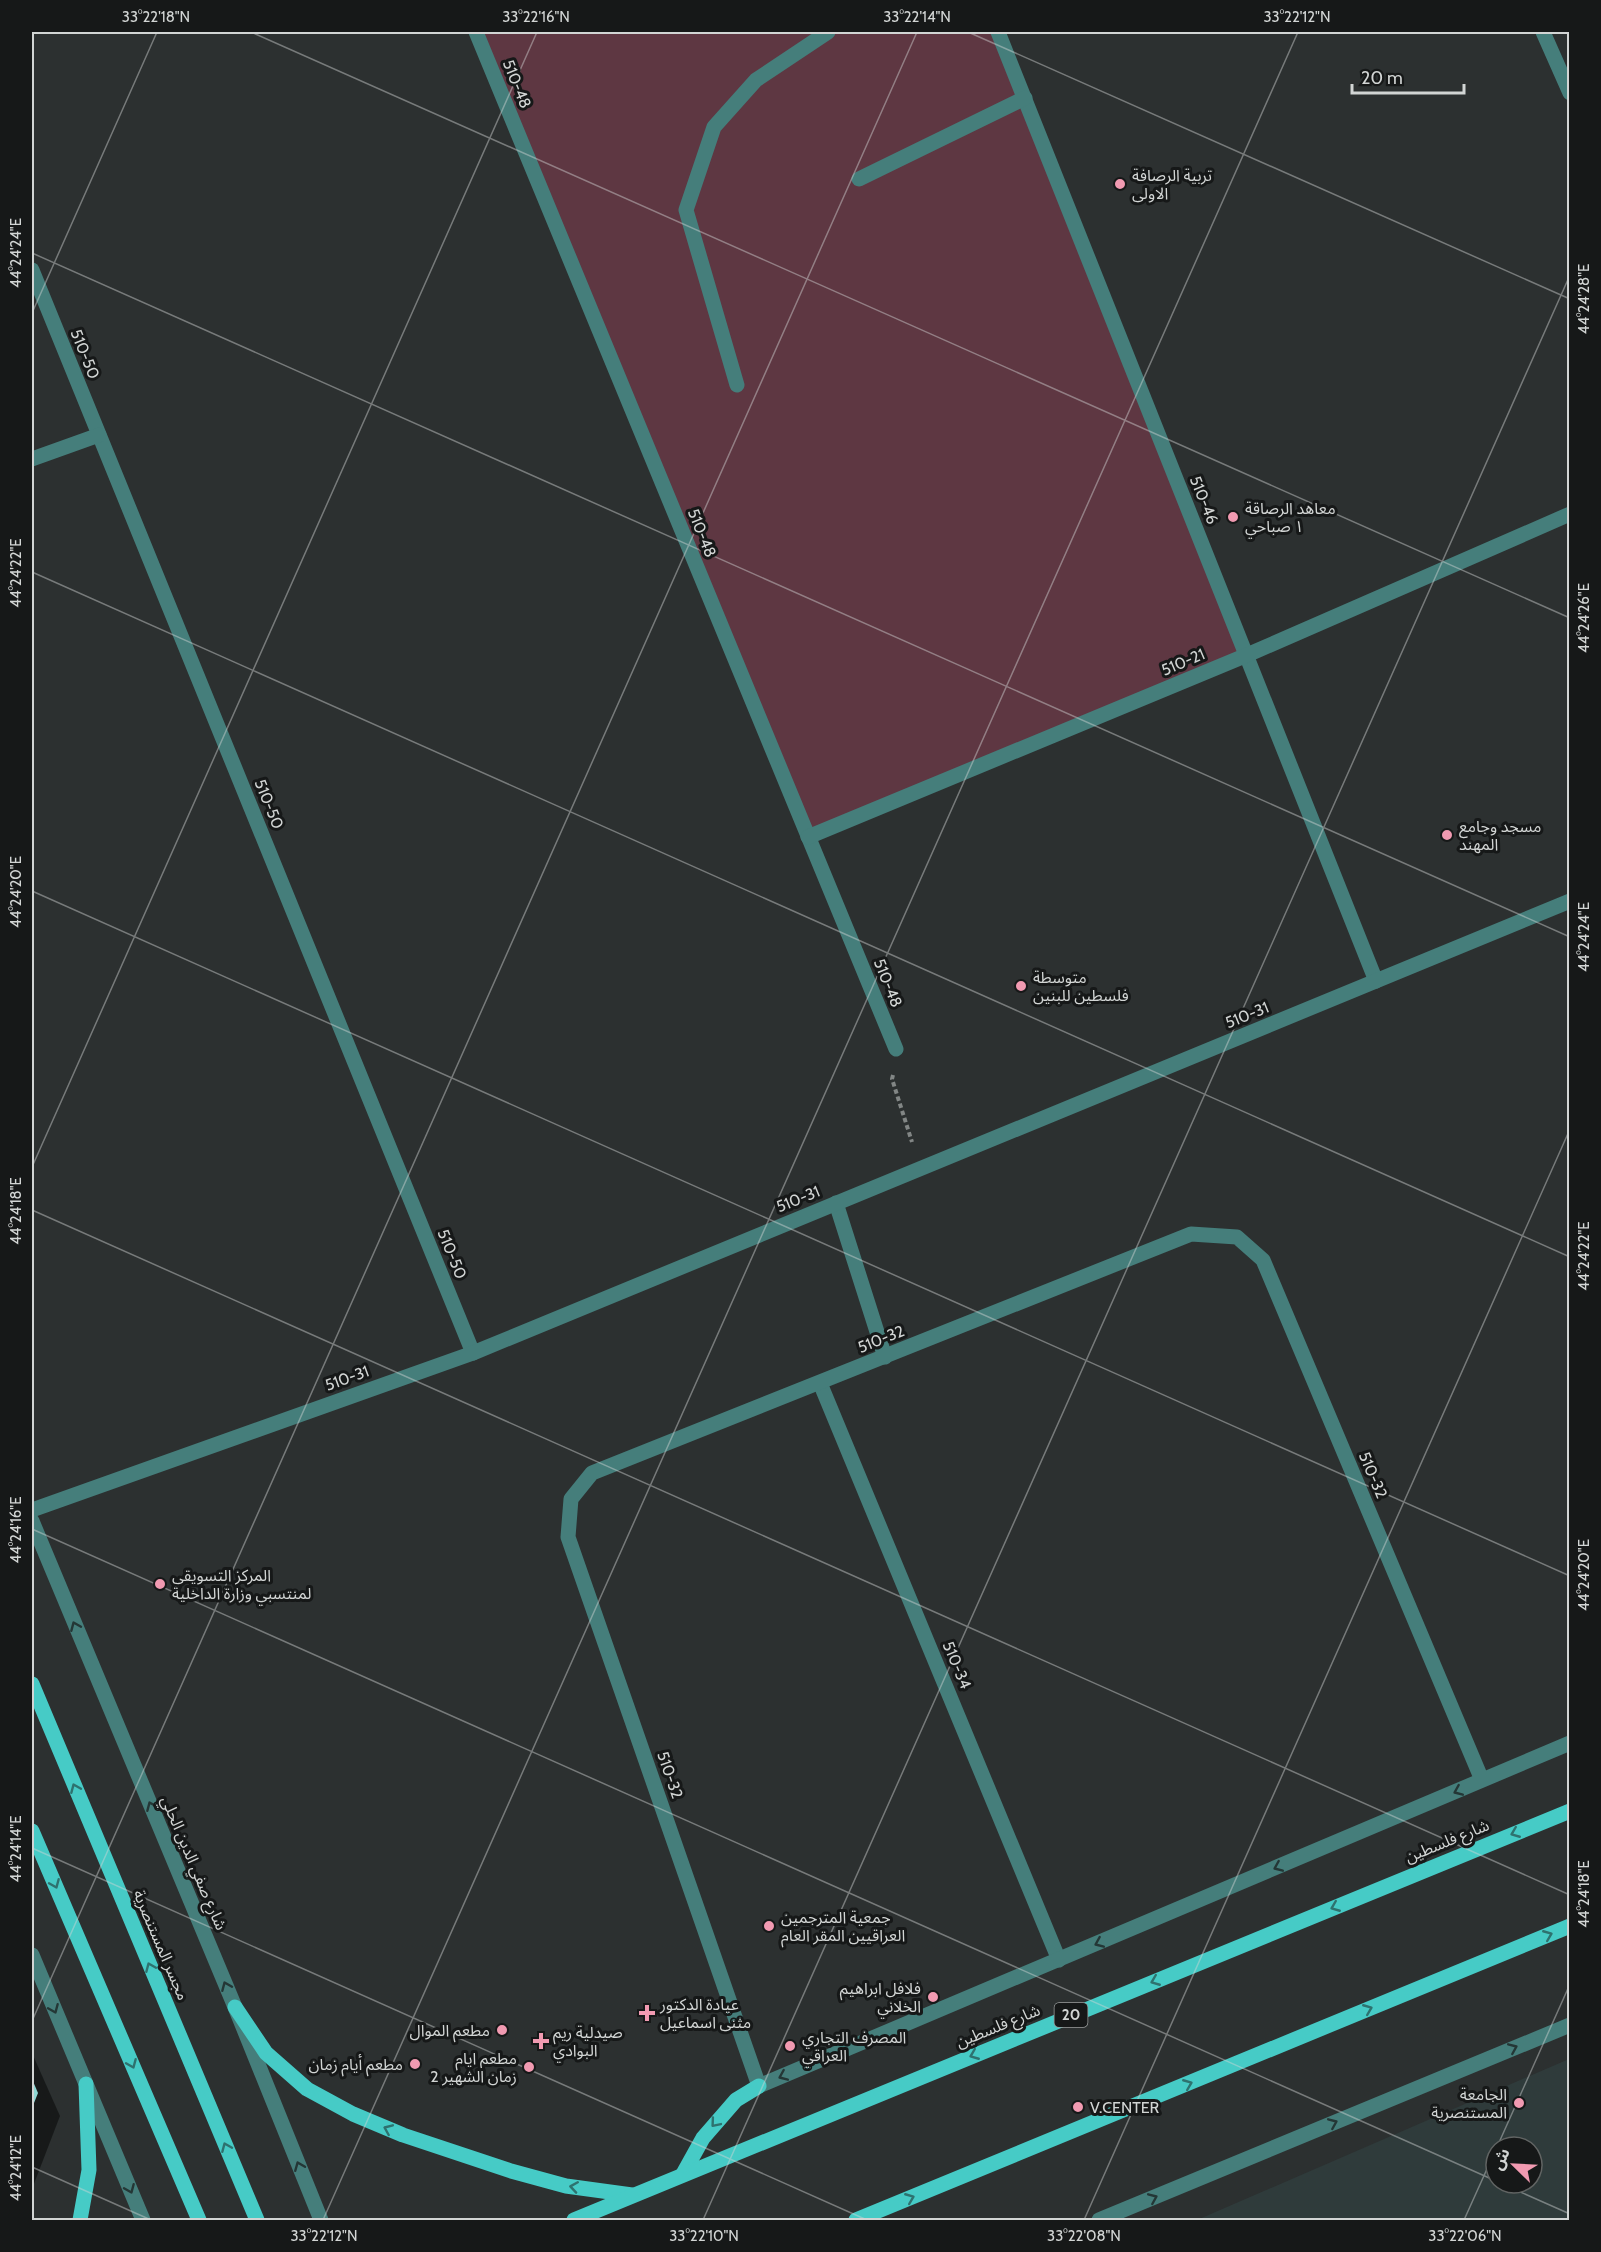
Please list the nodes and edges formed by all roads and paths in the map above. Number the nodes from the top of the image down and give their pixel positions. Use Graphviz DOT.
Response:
graph roads {
  1 [pos="476,32"];
  2 [pos="828,32"];
  3 [pos="998,32"];
  4 [pos="1543,32"];
  5 [pos="1569,93"];
  6 [pos="1025,98"];
  7 [pos="859,179"];
  8 [pos="32,270"];
  9 [pos="737,385"];
  10 [pos="99,435"];
  11 [pos="32,459"];
  12 [pos="1569,514"];
  13 [pos="1247,655"];
  14 [pos="808,837"];
  15 [pos="1569,901"];
  16 [pos="1376,981"];
  17 [pos="896,1049"];
  18 [pos="921,1168"];
  19 [pos="837,1203"];
  20 [pos="473,1353"];
  21 [pos="885,1357"];
  22 [pos="820,1383"];
  23 [pos="32,1510"];
  24 [pos="32,1521"];
  25 [pos="32,1684"];
  26 [pos="1569,1743"];
  27 [pos="1482,1780"];
  28 [pos="1569,1811"];
  29 [pos="32,1831"];
  30 [pos="1569,1926"];
  31 [pos="32,1955"];
  32 [pos="1059,1960"];
  33 [pos="235,2007"];
  34 [pos="1569,2025"];
  35 [pos="86,2084"];
  36 [pos="759,2086"];
  37 [pos="683,2174"];
  38 [pos="632,2196"];
  39 [pos="80,2220"];
  40 [pos="143,2220"];
  41 [pos="199,2220"];
  42 [pos="257,2220"];
  43 [pos="321,2220"];
  44 [pos="574,2220"];
  45 [pos="856,2220"];
  46 [pos="1099,2220"];
  1 -- 14 [label="street, 510-48"];
  2 -- 9 [label="street"];
  3 -- 6 [label="street, 510-46"];
  4 -- 5 [label="street"];
  6 -- 7 [label="street"];
  6 -- 13 [label="street, 510-46"];
  8 -- 10 [label="street, 510-50"];
  10 -- 11 [label="street"];
  10 -- 20 [label="street, 510-50"];
  12 -- 13 [label="street, 510-21"];
  13 -- 14 [label="street, 510-21"];
  13 -- 16 [label="street, 510-46"];
  14 -- 17 [label="street, 510-48"];
  15 -- 16 [label="street, 510-31"];
  16 -- 18 [label="street, 510-31"];
  17 -- 18 [label="path"];
  18 -- 19 [label="street, 510-31"];
  19 -- 20 [label="street, 510-31"];
  19 -- 21 [label="street"];
  20 -- 23 [label="street, 510-31"];
  21 -- 22 [label="street, 510-32"];
  21 -- 27 [label="street, 510-32"];
  22 -- 32 [label="street, 510-34"];
  22 -- 36 [label="street, 510-32"];
  33 -- 24 [label="street, شارع صفي الدين الحلي, one-way"];
  42 -- 25 [label="main road, مجسر المستنصرية, one-way"];
  26 -- 27 [label="street"];
  27 -- 32 [label="street, one-way"];
  28 -- 37 [label="main road, شارع فلسطين / 20, one-way"];
  29 -- 41 [label="main road, one-way"];
  45 -- 30 [label="main road, one-way"];
  31 -- 35 [label="street, one-way"];
  32 -- 36 [label="street, one-way"];
  38 -- 33 [label="main road, one-way"];
  43 -- 33 [label="street, شارع صفي الدين الحلي, one-way"];
  46 -- 34 [label="street, one-way"];
  35 -- 39 [label="main road"];
  35 -- 40 [label="street, one-way"];
  36 -- 37 [label="main road, one-way"];
  37 -- 38 [label="main road, شارع فلسطين / 20"];
  38 -- 44 [label="main road, شارع فلسطين / 20"];
}
